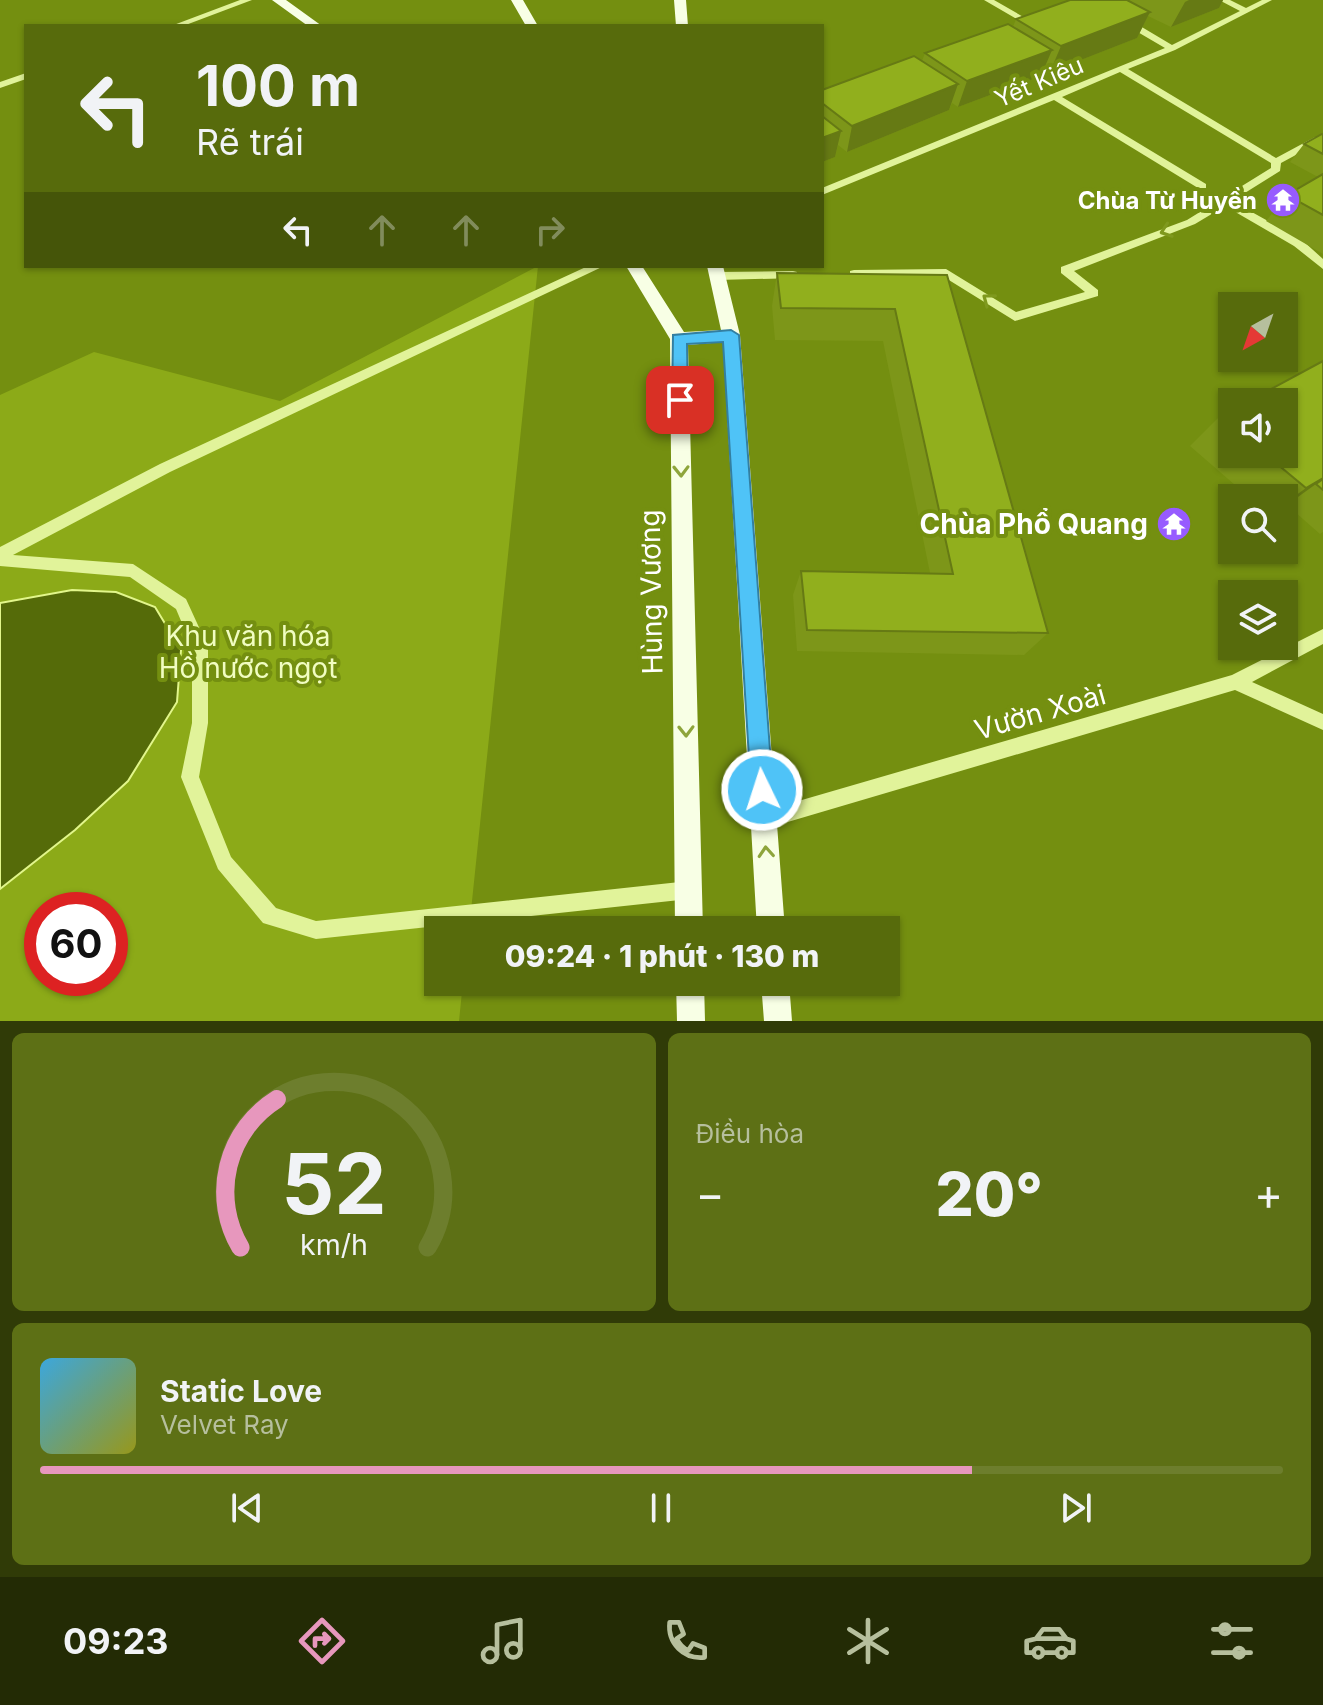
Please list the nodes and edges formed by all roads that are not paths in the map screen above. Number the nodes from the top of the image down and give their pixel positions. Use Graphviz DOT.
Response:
graph roads {
  1 [pos="248,0"];
  2 [pos="278,0"];
  3 [pos="517,0"];
  4 [pos="680,0"];
  5 [pos="988,0"];
  6 [pos="1223,0"];
  7 [pos="1268,0"];
  8 [pos="1247,11"];
  9 [pos="1121,18"];
  10 [pos="1047,21"];
  11 [pos="181,24"];
  12 [pos="313,24"];
  13 [pos="531,24"];
  14 [pos="682,24"];
  15 [pos="1035,26"];
  16 [pos="1021,31"];
  17 [pos="1172,48"];
  18 [pos="1121,69"];
  19 [pos="24,77"];
  20 [pos="0,85"];
  21 [pos="1056,97"];
  22 [pos="1323,142"];
  23 [pos="1276,162"];
  24 [pos="1202,186"];
  25 [pos="824,191"];
  26 [pos="1226,202"];
  27 [pos="1323,265"];
  28 [pos="594,268"];
  29 [pos="635,268"];
  30 [pos="716,271"];
  31 [pos="839,274"];
  32 [pos="809,275"];
  33 [pos="731,335"];
  34 [pos="679,339"];
  35 [pos="0,557"];
  36 [pos="1323,636"];
  37 [pos="1235,682"];
  38 [pos="1323,722"];
  39 [pos="764,820"];
  40 [pos="689,890"];
  41 [pos="689,916"];
  42 [pos="770,916"];
  43 [pos="690,996"];
  44 [pos="776,996"];
  45 [pos="691,1021"];
  46 [pos="778,1021"];
  1 -- 11 [label="street"];
  2 -- 12 [label="main road"];
  3 -- 13 [label="main road"];
  4 -- 14 [label="main road"];
  5 -- 15 [label="street"];
  6 -- 8 [label="street"];
  7 -- 8 [label="street, Yết Kiêu"];
  8 -- 17 [label="street, Yết Kiêu"];
  9 -- 17 [label="street"];
  10 -- 15 [label="street"];
  15 -- 16 [label="street"];
  17 -- 18 [label="street, Yết Kiêu"];
  18 -- 21 [label="street, Yết Kiêu"];
  18 -- 23 [label="street"];
  19 -- 20 [label="street"];
  21 -- 24 [label="street"];
  21 -- 25 [label="street, Yết Kiêu"];
  22 -- 23 [label="street"];
  23 -- 26 [label="street"];
  26 -- 27 [label="street"];
  26 -- 31 [label="street, one-way"];
  28 -- 35 [label="street"];
  29 -- 34 [label="main road"];
  30 -- 32 [label="street"];
  30 -- 33 [label="main road"];
  33 -- 34 [label="main road"];
  33 -- 39 [label="main road"];
  34 -- 40 [label="main road, Hùng Vương, one-way"];
  35 -- 40 [label="street"];
  36 -- 37 [label="street, Vườn Xoài"];
  37 -- 38 [label="street"];
  37 -- 39 [label="street, Vườn Xoài"];
  42 -- 39 [label="main road, one-way"];
  40 -- 41 [label="main road, Hùng Vương"];
  43 -- 45 [label="main road"];
  44 -- 46 [label="main road"];
}
